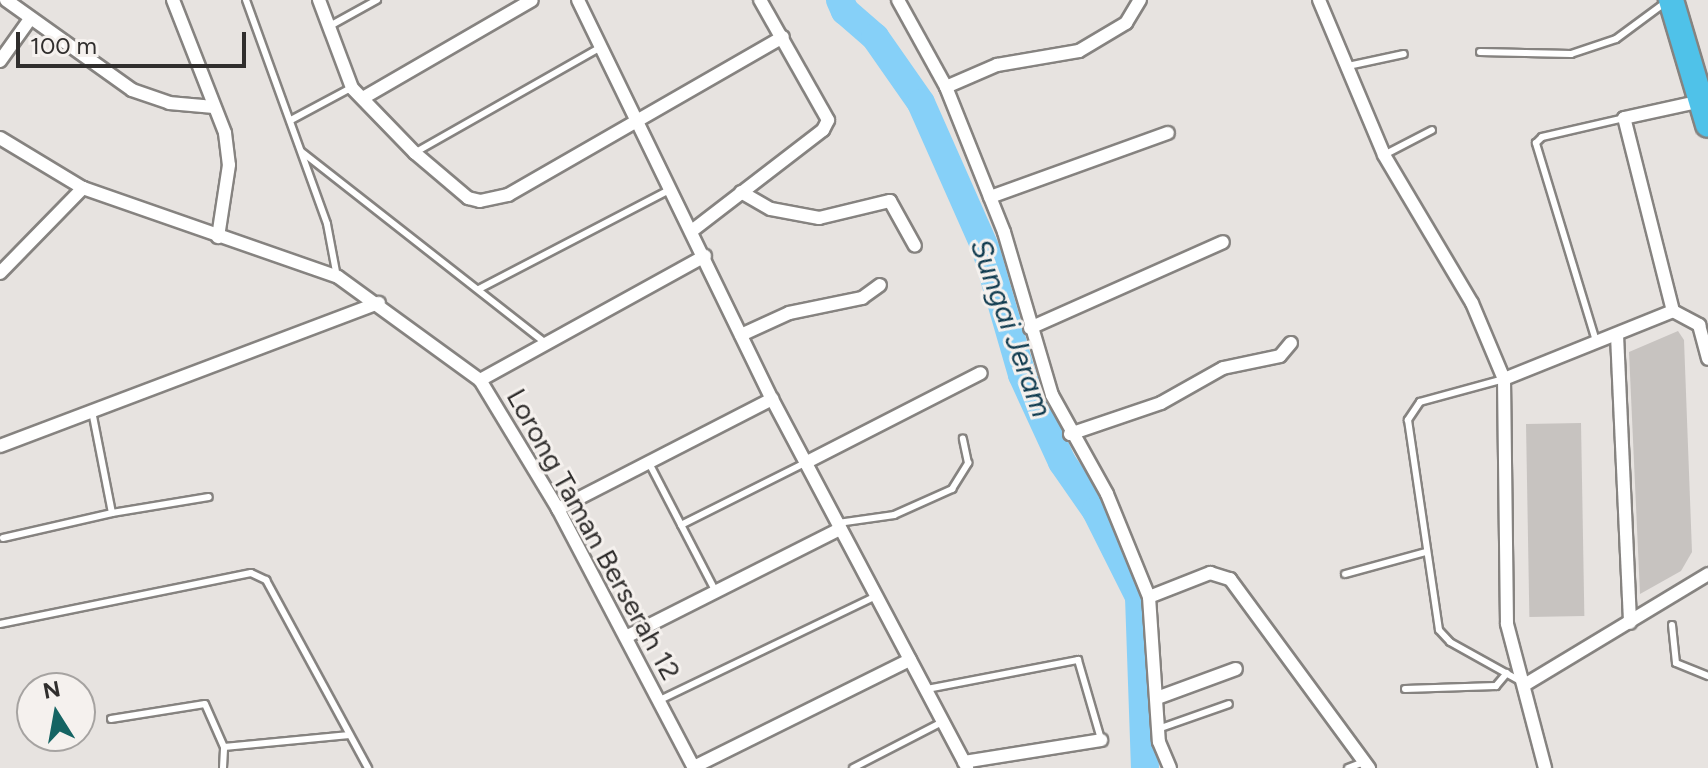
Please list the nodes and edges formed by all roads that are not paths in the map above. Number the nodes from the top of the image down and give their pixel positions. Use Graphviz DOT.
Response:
graph roads {
  1 [pos="6,0"];
  2 [pos="173,0"];
  3 [pos="246,0"];
  4 [pos="319,0"];
  5 [pos="377,0"];
  6 [pos="532,0"];
  7 [pos="578,0"];
  8 [pos="760,0"];
  9 [pos="898,0"];
  10 [pos="1140,0"];
  11 [pos="1319,0"];
  12 [pos="1670,0"];
  13 [pos="30,19"];
  14 [pos="328,27"];
  15 [pos="783,37"];
  16 [pos="601,47"];
  17 [pos="1480,52"];
  18 [pos="1404,54"];
  19 [pos="0,61"];
  20 [pos="1348,66"];
  21 [pos="1701,74"];
  22 [pos="946,87"];
  23 [pos="352,88"];
  24 [pos="363,98"];
  25 [pos="214,107"];
  26 [pos="1705,113"];
  27 [pos="1624,118"];
  28 [pos="291,120"];
  29 [pos="637,120"];
  30 [pos="1432,130"];
  31 [pos="1168,133"];
  32 [pos="0,138"];
  33 [pos="302,152"];
  34 [pos="415,153"];
  35 [pos="1384,155"];
  36 [pos="83,188"];
  37 [pos="673,188"];
  38 [pos="741,192"];
  39 [pos="990,197"];
  40 [pos="693,230"];
  41 [pos="218,237"];
  42 [pos="1223,242"];
  43 [pos="915,246"];
  44 [pos="705,256"];
  45 [pos="0,273"];
  46 [pos="338,277"];
  47 [pos="880,285"];
  48 [pos="479,289"];
  49 [pos="379,303"];
  50 [pos="1673,311"];
  51 [pos="1030,328"];
  52 [pos="741,335"];
  53 [pos="1617,335"];
  54 [pos="544,342"];
  55 [pos="1291,343"];
  56 [pos="1597,344"];
  57 [pos="1708,359"];
  58 [pos="981,373"];
  59 [pos="1504,379"];
  60 [pos="480,380"];
  61 [pos="772,399"];
  62 [pos="92,411"];
  63 [pos="1070,434"];
  64 [pos="963,439"];
  65 [pos="0,446"];
  66 [pos="648,461"];
  67 [pos="807,462"];
  68 [pos="209,497"];
  69 [pos="558,509"];
  70 [pos="112,513"];
  71 [pos="681,525"];
  72 [pos="839,526"];
  73 [pos="3,538"];
  74 [pos="1426,552"];
  75 [pos="1345,574"];
  76 [pos="1708,574"];
  77 [pos="715,590"];
  78 [pos="876,596"];
  79 [pos="1149,597"];
  80 [pos="1630,623"];
  81 [pos="0,624"];
  82 [pos="1672,625"];
  83 [pos="626,637"];
  84 [pos="910,660"];
  85 [pos="1236,669"];
  86 [pos="1507,673"];
  87 [pos="1708,676"];
  88 [pos="1526,684"];
  89 [pos="927,689"];
  90 [pos="1405,689"];
  91 [pos="1157,698"];
  92 [pos="660,700"];
  93 [pos="1229,704"];
  94 [pos="111,719"];
  95 [pos="944,721"];
  96 [pos="1158,729"];
  97 [pos="349,735"];
  98 [pos="1101,740"];
  99 [pos="224,747"];
  100 [pos="966,765"];
  101 [pos="1366,765"];
  102 [pos="223,768"];
  103 [pos="368,768"];
  104 [pos="694,768"];
  105 [pos="853,768"];
  106 [pos="1170,768"];
  107 [pos="1348,768"];
  108 [pos="1545,768"];
  1 -- 13 [label="street"];
  2 -- 25 [label="street"];
  3 -- 28 [label="lane"];
  4 -- 14 [label="street"];
  5 -- 14 [label="lane"];
  6 -- 24 [label="street"];
  7 -- 16 [label="street"];
  8 -- 15 [label="street"];
  9 -- 22 [label="street"];
  10 -- 22 [label="street"];
  11 -- 20 [label="street"];
  12 -- 17 [label="lane"];
  12 -- 21 [label="highway"];
  13 -- 19 [label="street"];
  13 -- 25 [label="street"];
  14 -- 23 [label="street"];
  15 -- 29 [label="street"];
  15 -- 38 [label="street"];
  16 -- 29 [label="street"];
  16 -- 34 [label="lane"];
  18 -- 20 [label="lane"];
  20 -- 35 [label="street"];
  21 -- 26 [label="highway"];
  22 -- 39 [label="street"];
  23 -- 24 [label="street"];
  23 -- 28 [label="lane"];
  24 -- 34 [label="street"];
  25 -- 41 [label="street"];
  26 -- 27 [label="street"];
  27 -- 50 [label="street"];
  27 -- 56 [label="lane"];
  28 -- 33 [label="lane"];
  29 -- 34 [label="street"];
  29 -- 37 [label="street"];
  30 -- 35 [label="lane"];
  31 -- 39 [label="street"];
  32 -- 36 [label="street, Lorong Taman Berserah 12"];
  33 -- 46 [label="lane"];
  33 -- 48 [label="lane"];
  35 -- 59 [label="street"];
  36 -- 41 [label="street, Lorong Taman Berserah 12"];
  36 -- 45 [label="street"];
  37 -- 40 [label="street"];
  37 -- 48 [label="lane"];
  38 -- 40 [label="street"];
  38 -- 43 [label="street"];
  39 -- 51 [label="street"];
  40 -- 44 [label="street"];
  41 -- 46 [label="street, Lorong Taman Berserah 12"];
  42 -- 51 [label="street"];
  44 -- 52 [label="street"];
  44 -- 54 [label="street"];
  46 -- 49 [label="street, Lorong Taman Berserah 12"];
  47 -- 52 [label="street"];
  48 -- 54 [label="lane"];
  49 -- 60 [label="street, Lorong Taman Berserah 12"];
  49 -- 62 [label="street"];
  50 -- 53 [label="street"];
  50 -- 57 [label="street"];
  51 -- 63 [label="street"];
  52 -- 61 [label="street"];
  53 -- 56 [label="street"];
  53 -- 80 [label="street"];
  54 -- 60 [label="street"];
  55 -- 63 [label="street"];
  56 -- 59 [label="street"];
  58 -- 67 [label="street"];
  59 -- 74 [label="lane"];
  59 -- 88 [label="street"];
  60 -- 69 [label="street, Lorong Taman Berserah 12"];
  61 -- 66 [label="street"];
  61 -- 67 [label="street"];
  62 -- 65 [label="street"];
  62 -- 70 [label="lane"];
  63 -- 79 [label="street"];
  64 -- 72 [label="lane"];
  66 -- 69 [label="street"];
  66 -- 71 [label="lane"];
  67 -- 71 [label="lane"];
  67 -- 72 [label="street"];
  68 -- 70 [label="lane"];
  69 -- 83 [label="street, Lorong Taman Berserah 12"];
  70 -- 73 [label="lane"];
  71 -- 77 [label="lane"];
  72 -- 77 [label="street"];
  72 -- 78 [label="street"];
  74 -- 75 [label="lane"];
  74 -- 86 [label="lane"];
  76 -- 80 [label="street"];
  77 -- 83 [label="street"];
  78 -- 84 [label="street"];
  78 -- 92 [label="lane"];
  79 -- 91 [label="street"];
  79 -- 101 [label="street"];
  80 -- 88 [label="street"];
  81 -- 97 [label="lane"];
  82 -- 87 [label="lane"];
  83 -- 92 [label="street, Lorong Taman Berserah 12"];
  84 -- 89 [label="street"];
  84 -- 104 [label="street"];
  85 -- 91 [label="street"];
  86 -- 88 [label="lane"];
  86 -- 90 [label="lane"];
  88 -- 108 [label="street"];
  89 -- 95 [label="street"];
  89 -- 98 [label="lane"];
  91 -- 96 [label="street"];
  92 -- 104 [label="street, Lorong Taman Berserah 12"];
  93 -- 96 [label="lane"];
  94 -- 99 [label="lane"];
  95 -- 100 [label="street"];
  95 -- 105 [label="lane"];
  96 -- 106 [label="street"];
  97 -- 99 [label="lane"];
  97 -- 103 [label="lane"];
  98 -- 100 [label="street"];
  99 -- 102 [label="lane"];
  101 -- 107 [label="lane"];
}
